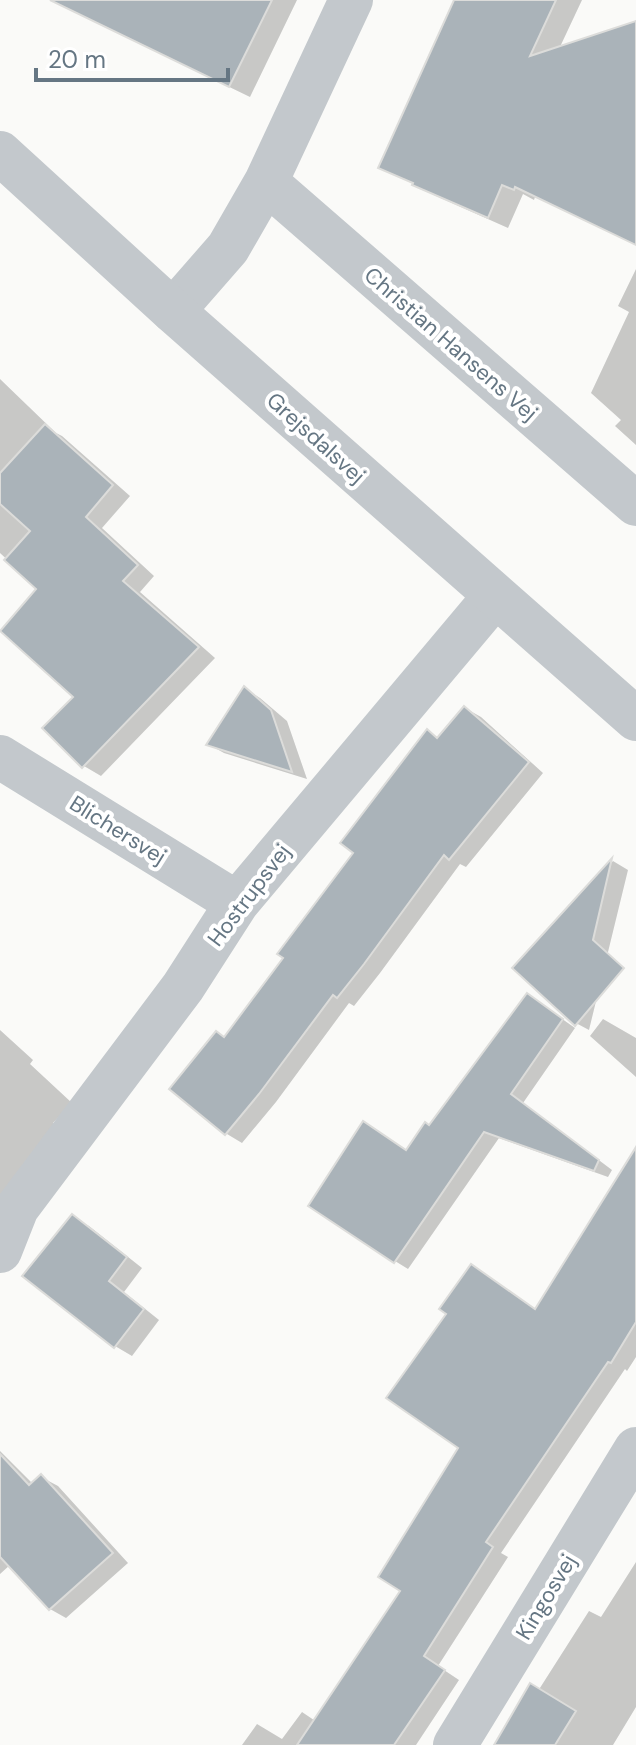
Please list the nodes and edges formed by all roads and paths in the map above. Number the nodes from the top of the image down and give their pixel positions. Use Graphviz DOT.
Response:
graph roads {
  1 [pos="351,0"];
  2 [pos="0,153"];
  3 [pos="266,182"];
  4 [pos="173,311"];
  5 [pos="636,504"];
  6 [pos="495,596"];
  7 [pos="636,719"];
  8 [pos="0,757"];
  9 [pos="237,903"];
  10 [pos="0,1251"];
  11 [pos="636,1449"];
  12 [pos="455,1745"];
  1 -- 3 [label="street"];
  2 -- 4 [label="street, Grejsdalsvej"];
  3 -- 4 [label="street"];
  3 -- 5 [label="street, Christian Hansens Vej"];
  4 -- 6 [label="street, Grejsdalsvej"];
  6 -- 7 [label="street, Grejsdalsvej"];
  6 -- 9 [label="street, Hostrupsvej"];
  8 -- 9 [label="street, Blichersvej"];
  9 -- 10 [label="street, Hostrupsvej"];
  11 -- 12 [label="street, Kingosvej"];
}
